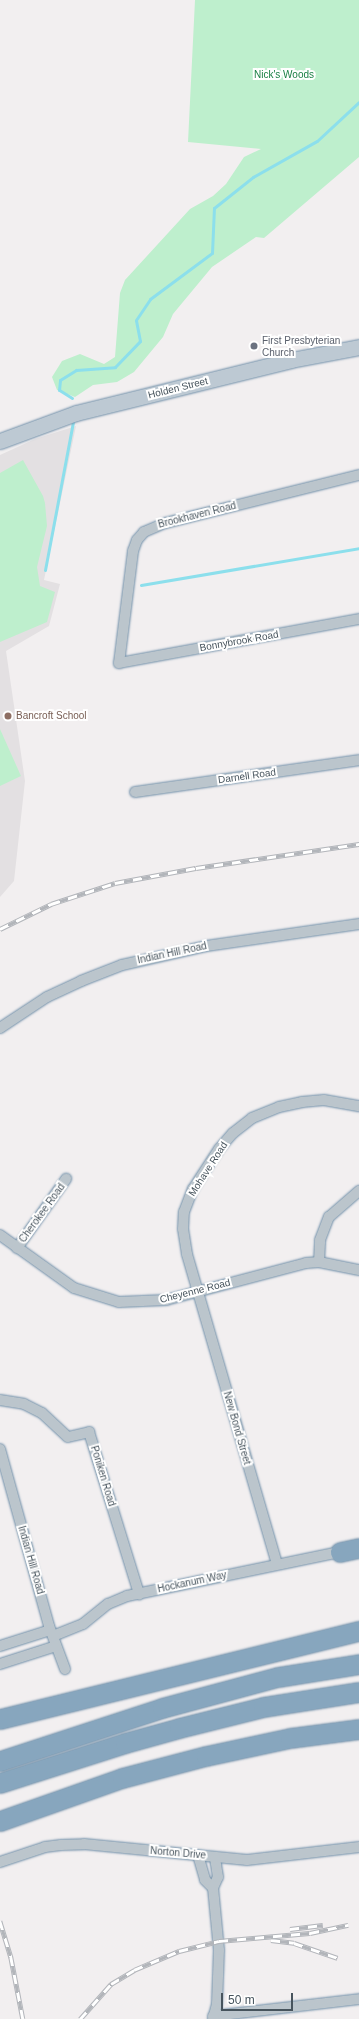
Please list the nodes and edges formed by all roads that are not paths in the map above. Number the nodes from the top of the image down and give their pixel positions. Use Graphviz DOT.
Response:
graph roads {
  1 [pos="359,347"];
  2 [pos="0,441"];
  3 [pos="359,475"];
  4 [pos="359,619"];
  5 [pos="119,663"];
  6 [pos="359,760"];
  7 [pos="135,792"];
  8 [pos="359,924"];
  9 [pos="0,1028"];
  10 [pos="359,1106"];
  11 [pos="66,1179"];
  12 [pos="359,1191"];
  13 [pos="0,1235"];
  14 [pos="17,1248"];
  15 [pos="319,1262"];
  16 [pos="359,1270"];
  17 [pos="198,1292"];
  18 [pos="0,1400"];
  19 [pos="0,1449"];
  20 [pos="359,1548"];
  21 [pos="340,1552"];
  22 [pos="277,1564"];
  23 [pos="139,1594"];
  24 [pos="359,1631"];
  25 [pos="53,1638"];
  26 [pos="0,1646"];
  27 [pos="359,1663"];
  28 [pos="0,1664"];
  29 [pos="65,1669"];
  30 [pos="359,1692"];
  31 [pos="359,1704"];
  32 [pos="263,1707"];
  33 [pos="0,1719"];
  34 [pos="359,1729"];
  35 [pos="0,1761"];
  36 [pos="0,1783"];
  37 [pos="0,1821"];
  38 [pos="359,1847"];
  39 [pos="198,1855"];
  40 [pos="215,1857"];
  41 [pos="0,1862"];
  42 [pos="213,1888"];
  43 [pos="359,1999"];
  44 [pos="213,2017"];
  1 -- 2 [label="main road, Holden Street"];
  3 -- 5 [label="street, Brookhaven Road"];
  4 -- 5 [label="street, Bonnybrook Road"];
  6 -- 7 [label="street, Darnell Road"];
  8 -- 9 [label="street, Indian Hill Road"];
  10 -- 17 [label="street, Mohave Road"];
  11 -- 14 [label="street, Cherokee Road"];
  12 -- 15 [label="street"];
  13 -- 14 [label="street, Cheyenne Road"];
  14 -- 17 [label="street, Cheyenne Road"];
  15 -- 16 [label="street, Cheyenne Road"];
  15 -- 17 [label="street, Cheyenne Road"];
  17 -- 22 [label="street, New Bond Street"];
  18 -- 23 [label="street, Poniken Road"];
  19 -- 25 [label="street, Indian Hill Road"];
  20 -- 21 [label="highway"];
  21 -- 22 [label="street, Hockanum Way"];
  22 -- 23 [label="street, Hockanum Way"];
  23 -- 25 [label="street, Hockanum Way"];
  24 -- 33 [label="highway"];
  25 -- 26 [label="street"];
  25 -- 28 [label="street"];
  25 -- 29 [label="street, Indian Hill Road"];
  27 -- 35 [label="highway"];
  30 -- 32 [label="highway"];
  31 -- 32 [label="highway"];
  32 -- 36 [label="highway"];
  34 -- 37 [label="highway"];
  38 -- 40 [label="street, Norton Drive"];
  39 -- 40 [label="street, Norton Drive"];
  39 -- 41 [label="street, Norton Drive"];
  39 -- 42 [label="street"];
  40 -- 42 [label="street"];
  42 -- 44 [label="street"];
  43 -- 44 [label="street"];
}
